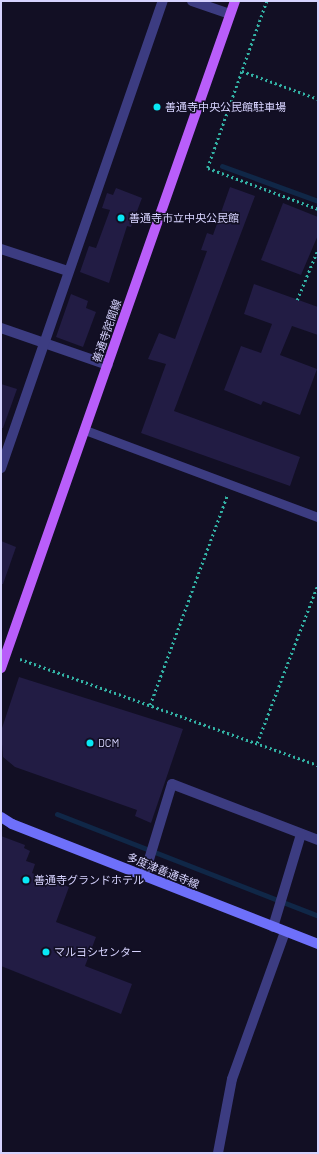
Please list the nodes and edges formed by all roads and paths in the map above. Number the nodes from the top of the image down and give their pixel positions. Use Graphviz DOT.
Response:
graph roads {
  1 [pos="163,1"];
  2 [pos="192,1"];
  3 [pos="235,1"];
  4 [pos="267,1"];
  5 [pos="230,14"];
  6 [pos="242,71"];
  7 [pos="318,99"];
  8 [pos="318,209"];
  9 [pos="1,249"];
  10 [pos="318,249"];
  11 [pos="68,271"];
  12 [pos="297,300"];
  13 [pos="1,328"];
  14 [pos="45,344"];
  15 [pos="108,365"];
  16 [pos="85,430"];
  17 [pos="1,468"];
  18 [pos="232,484"];
  19 [pos="318,517"];
  20 [pos="318,584"];
  21 [pos="20,659"];
  22 [pos="1,668"];
  23 [pos="150,705"];
  24 [pos="257,743"];
  25 [pos="318,765"];
  26 [pos="1,817"];
  27 [pos="302,834"];
  28 [pos="318,840"];
  29 [pos="144,876"];
  30 [pos="273,927"];
  31 [pos="285,932"];
  32 [pos="318,944"];
  33 [pos="218,1153"];
  1 -- 11 [label="street"];
  2 -- 5 [label="street"];
  3 -- 5 [label="main road, 善通寺詫間線"];
  4 -- 6 [label="path"];
  5 -- 15 [label="main road, 善通寺詫間線"];
  6 -- 7 [label="path"];
  6 -- 8 [label="path"];
  9 -- 11 [label="street"];
  10 -- 12 [label="path"];
  11 -- 14 [label="street"];
  13 -- 14 [label="street"];
  14 -- 15 [label="street"];
  14 -- 17 [label="street"];
  15 -- 16 [label="main road, 善通寺詫間線"];
  16 -- 18 [label="lane"];
  16 -- 22 [label="main road, 善通寺詫間線"];
  18 -- 19 [label="lane"];
  18 -- 23 [label="path"];
  20 -- 24 [label="path"];
  21 -- 23 [label="path"];
  23 -- 24 [label="path"];
  24 -- 25 [label="path"];
  26 -- 29 [label="main road, 多度津善通寺線"];
  27 -- 28 [label="street"];
  27 -- 29 [label="street"];
  27 -- 30 [label="street"];
  29 -- 30 [label="main road, 多度津善通寺線"];
  30 -- 31 [label="main road, 多度津善通寺線"];
  31 -- 32 [label="main road, 多度津善通寺線"];
  31 -- 33 [label="street"];
}
